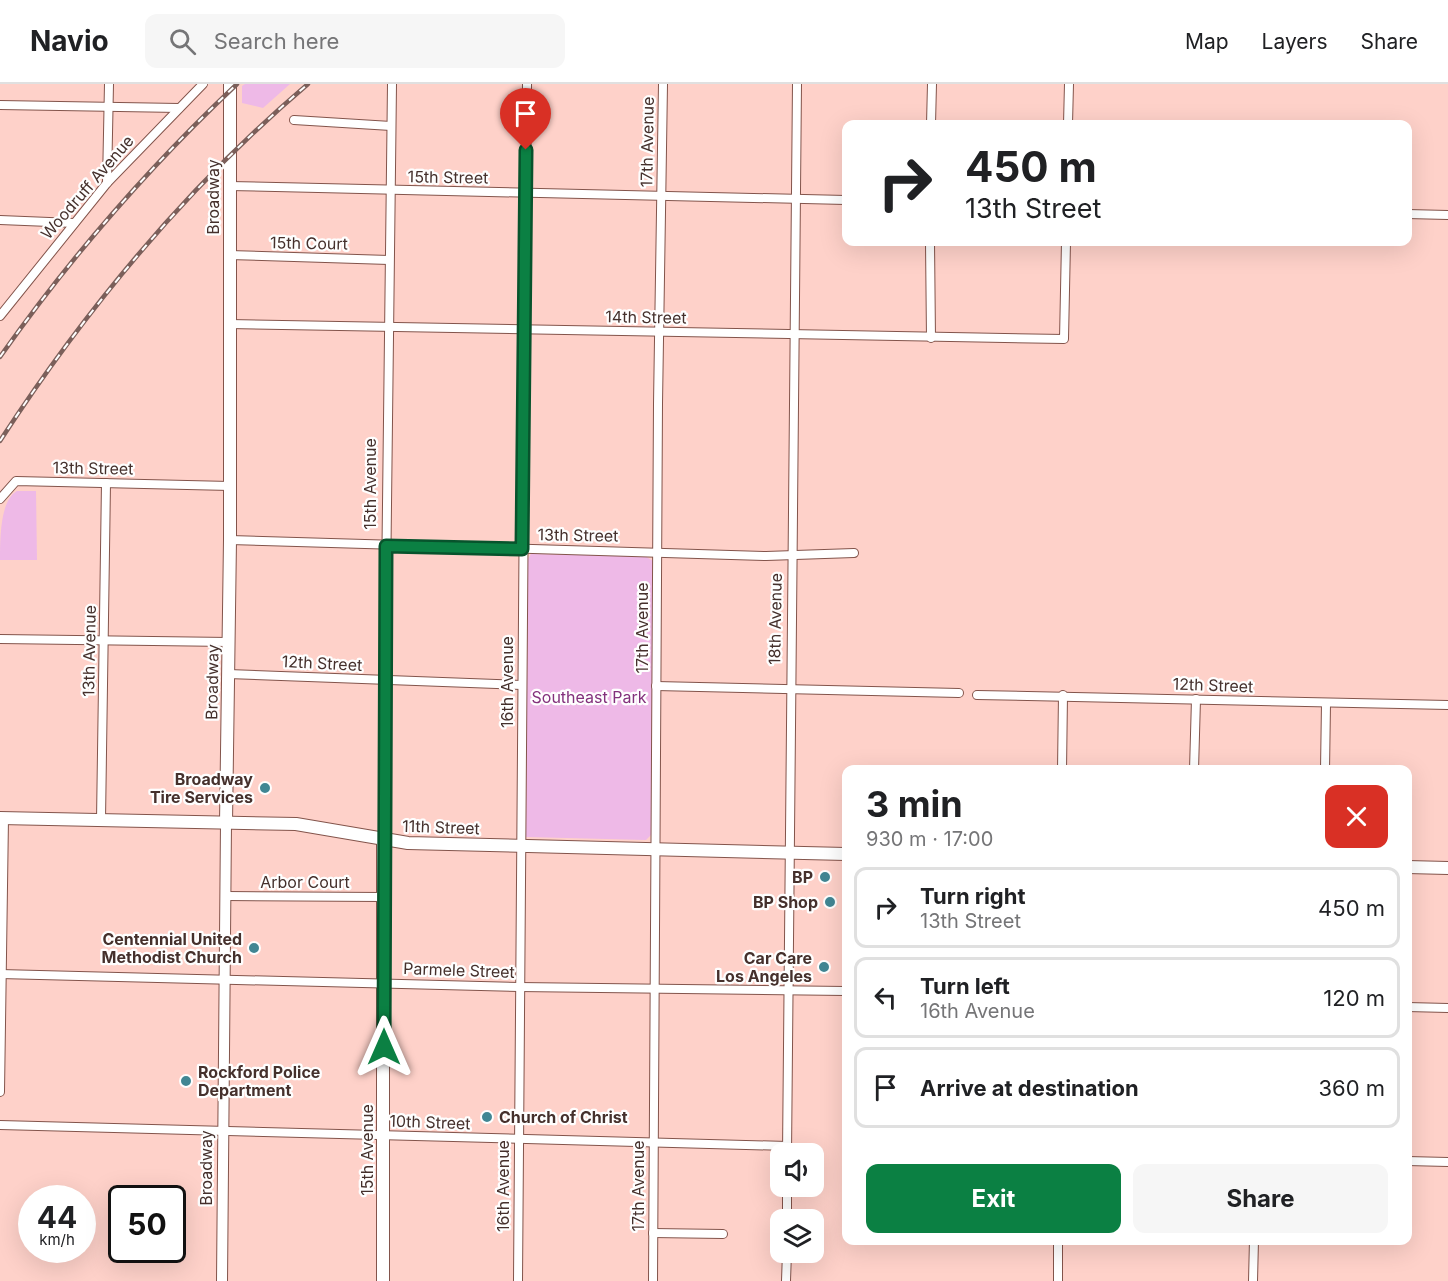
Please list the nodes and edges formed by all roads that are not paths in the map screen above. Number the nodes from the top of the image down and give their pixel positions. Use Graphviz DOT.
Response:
graph roads {
  1 [pos="109,84"];
  2 [pos="203,84"];
  3 [pos="230,84"];
  4 [pos="392,84"];
  5 [pos="527,84"];
  6 [pos="663,84"];
  7 [pos="796,84"];
  8 [pos="932,84"];
  9 [pos="1069,84"];
  10 [pos="0,105"];
  11 [pos="109,106"];
  12 [pos="179,108"];
  13 [pos="294,120"];
  14 [pos="931,120"];
  15 [pos="1068,120"];
  16 [pos="391,126"];
  17 [pos="107,183"];
  18 [pos="229,186"];
  19 [pos="389,191"];
  20 [pos="525,194"];
  21 [pos="661,197"];
  22 [pos="795,199"];
  23 [pos="842,200"];
  24 [pos="1412,214"];
  25 [pos="1448,215"];
  26 [pos="0,220"];
  27 [pos="74,223"];
  28 [pos="930,246"];
  29 [pos="1066,246"];
  30 [pos="229,255"];
  31 [pos="389,260"];
  32 [pos="0,316"];
  33 [pos="229,324"];
  34 [pos="388,326"];
  35 [pos="524,330"];
  36 [pos="659,333"];
  37 [pos="793,336"];
  38 [pos="931,338"];
  39 [pos="106,483"];
  40 [pos="230,486"];
  41 [pos="0,499"];
  42 [pos="230,540"];
  43 [pos="386,546"];
  44 [pos="522,549"];
  45 [pos="657,552"];
  46 [pos="854,553"];
  47 [pos="791,556"];
  48 [pos="0,639"];
  49 [pos="104,640"];
  50 [pos="229,642"];
  51 [pos="228,674"];
  52 [pos="386,681"];
  53 [pos="522,685"];
  54 [pos="656,686"];
  55 [pos="790,690"];
  56 [pos="959,693"];
  57 [pos="977,694"];
  58 [pos="1063,695"];
  59 [pos="1196,699"];
  60 [pos="1326,704"];
  61 [pos="1448,705"];
  62 [pos="1062,765"];
  63 [pos="1194,765"];
  64 [pos="1324,765"];
  65 [pos="2,818"];
  66 [pos="101,820"];
  67 [pos="226,823"];
  68 [pos="383,841"];
  69 [pos="520,846"];
  70 [pos="655,849"];
  71 [pos="788,852"];
  72 [pos="842,854"];
  73 [pos="1412,867"];
  74 [pos="1448,868"];
  75 [pos="226,896"];
  76 [pos="384,897"];
  77 [pos="1,974"];
  78 [pos="224,978"];
  79 [pos="384,982"];
  80 [pos="519,987"];
  81 [pos="655,988"];
  82 [pos="790,989"];
  83 [pos="842,991"];
  84 [pos="1412,1007"];
  85 [pos="1448,1008"];
  86 [pos="0,1092"];
  87 [pos="0,1125"];
  88 [pos="222,1131"];
  89 [pos="383,1136"];
  90 [pos="518,1140"];
  91 [pos="654,1143"];
  92 [pos="787,1143"];
  93 [pos="770,1149"];
  94 [pos="1412,1161"];
  95 [pos="1448,1162"];
  96 [pos="653,1233"];
  97 [pos="723,1234"];
  98 [pos="1058,1245"];
  99 [pos="1254,1245"];
  100 [pos="787,1263"];
  101 [pos="222,1281"];
  102 [pos="382,1281"];
  103 [pos="518,1281"];
  104 [pos="653,1281"];
  105 [pos="786,1281"];
  106 [pos="1058,1281"];
  107 [pos="1253,1281"];
  1 -- 11 [label="street"];
  2 -- 12 [label="street, Woodruff Avenue"];
  3 -- 18 [label="main road, Broadway"];
  4 -- 16 [label="street, 15th Avenue"];
  5 -- 20 [label="street, 16th Avenue"];
  6 -- 21 [label="street, 17th Avenue"];
  7 -- 22 [label="street, 18th Avenue"];
  8 -- 14 [label="street"];
  9 -- 15 [label="street"];
  10 -- 11 [label="street"];
  11 -- 12 [label="street"];
  11 -- 17 [label="street"];
  12 -- 17 [label="street, Woodruff Avenue"];
  13 -- 16 [label="street"];
  16 -- 19 [label="street, 15th Avenue"];
  17 -- 27 [label="street, Woodruff Avenue"];
  18 -- 19 [label="street, 15th Street"];
  18 -- 30 [label="main road, Broadway"];
  19 -- 20 [label="street, 15th Street"];
  19 -- 31 [label="street, 15th Avenue"];
  20 -- 21 [label="street, 15th Street"];
  20 -- 35 [label="street, 16th Avenue"];
  21 -- 22 [label="street, 15th Street"];
  21 -- 36 [label="street, 17th Avenue"];
  22 -- 23 [label="street, 15th Street"];
  22 -- 37 [label="street, 18th Avenue"];
  24 -- 25 [label="street"];
  26 -- 27 [label="street"];
  27 -- 32 [label="street, Woodruff Avenue"];
  28 -- 38 [label="street"];
  29 -- 38 [label="street, 14th Street"];
  30 -- 31 [label="street, 15th Court"];
  30 -- 33 [label="main road, Broadway"];
  31 -- 34 [label="street, 15th Avenue"];
  33 -- 34 [label="street, 14th Street"];
  33 -- 40 [label="main road, Broadway"];
  34 -- 35 [label="street, 14th Street"];
  34 -- 43 [label="street, 15th Avenue"];
  35 -- 36 [label="street, 14th Street"];
  35 -- 44 [label="street, 16th Avenue"];
  36 -- 37 [label="street, 14th Street"];
  36 -- 45 [label="street, 17th Avenue"];
  37 -- 38 [label="street, 14th Street"];
  37 -- 47 [label="street, 18th Avenue"];
  39 -- 40 [label="street, 13th Street"];
  39 -- 41 [label="street, 13th Street"];
  39 -- 49 [label="street, 13th Avenue"];
  40 -- 42 [label="main road, Broadway"];
  42 -- 43 [label="street, 13th Street"];
  42 -- 50 [label="main road, Broadway"];
  43 -- 44 [label="street, 13th Street"];
  43 -- 52 [label="street, 15th Avenue"];
  44 -- 45 [label="street, 13th Street"];
  44 -- 53 [label="street, 16th Avenue"];
  45 -- 47 [label="street, 13th Street"];
  45 -- 54 [label="street, 17th Avenue"];
  46 -- 47 [label="street, 13th Street"];
  47 -- 55 [label="street, 18th Avenue"];
  48 -- 49 [label="street"];
  49 -- 50 [label="street"];
  49 -- 66 [label="street, 13th Avenue"];
  50 -- 51 [label="main road, Broadway"];
  51 -- 52 [label="street, 12th Street"];
  51 -- 67 [label="main road, Broadway"];
  52 -- 53 [label="street, 12th Street"];
  52 -- 68 [label="street, 15th Avenue"];
  53 -- 69 [label="street, 16th Avenue"];
  54 -- 55 [label="street"];
  54 -- 70 [label="street, 17th Avenue"];
  55 -- 56 [label="street"];
  55 -- 71 [label="street, 18th Avenue"];
  57 -- 58 [label="street, 12th Street"];
  58 -- 59 [label="street, 12th Street"];
  58 -- 62 [label="street"];
  59 -- 60 [label="street, 12th Street"];
  59 -- 63 [label="street"];
  60 -- 61 [label="street, 12th Street"];
  60 -- 64 [label="street"];
  65 -- 66 [label="main road, 11th Street"];
  65 -- 77 [label="street"];
  66 -- 67 [label="main road, 11th Street"];
  67 -- 68 [label="main road, 11th Street"];
  67 -- 75 [label="street, Broadway"];
  68 -- 69 [label="main road, 11th Street"];
  68 -- 76 [label="main road, 15th Avenue"];
  69 -- 70 [label="main road, 11th Street"];
  69 -- 80 [label="street, 16th Avenue"];
  70 -- 71 [label="main road, 11th Street"];
  70 -- 81 [label="street, 17th Avenue"];
  71 -- 72 [label="main road, 11th Street"];
  71 -- 82 [label="street, 18th Avenue"];
  73 -- 74 [label="main road"];
  75 -- 76 [label="street, Arbor Court"];
  75 -- 78 [label="street, Broadway"];
  76 -- 79 [label="main road, 15th Avenue"];
  77 -- 78 [label="street, Parmele Street"];
  77 -- 86 [label="street"];
  78 -- 79 [label="street, Parmele Street"];
  78 -- 88 [label="street, Broadway"];
  79 -- 80 [label="street, Parmele Street"];
  79 -- 89 [label="main road, 15th Avenue"];
  80 -- 81 [label="street, Parmele Street"];
  80 -- 90 [label="street, 16th Avenue"];
  81 -- 82 [label="street, Parmele Street"];
  81 -- 91 [label="street, 17th Avenue"];
  82 -- 83 [label="street, Parmele Street"];
  82 -- 92 [label="street, 18th Avenue"];
  84 -- 85 [label="street"];
  87 -- 88 [label="street, 10th Street"];
  88 -- 89 [label="street, 10th Street"];
  88 -- 101 [label="street, Broadway"];
  89 -- 90 [label="street, 10th Street"];
  89 -- 102 [label="main road, 15th Avenue"];
  90 -- 91 [label="street, 10th Street"];
  90 -- 103 [label="street, 16th Avenue"];
  91 -- 93 [label="street, 10th Street"];
  91 -- 96 [label="street, 17th Avenue"];
  94 -- 95 [label="street"];
  96 -- 97 [label="street"];
  96 -- 104 [label="street, 17th Avenue"];
  98 -- 106 [label="street"];
  99 -- 107 [label="street"];
  100 -- 105 [label="street"];
}
